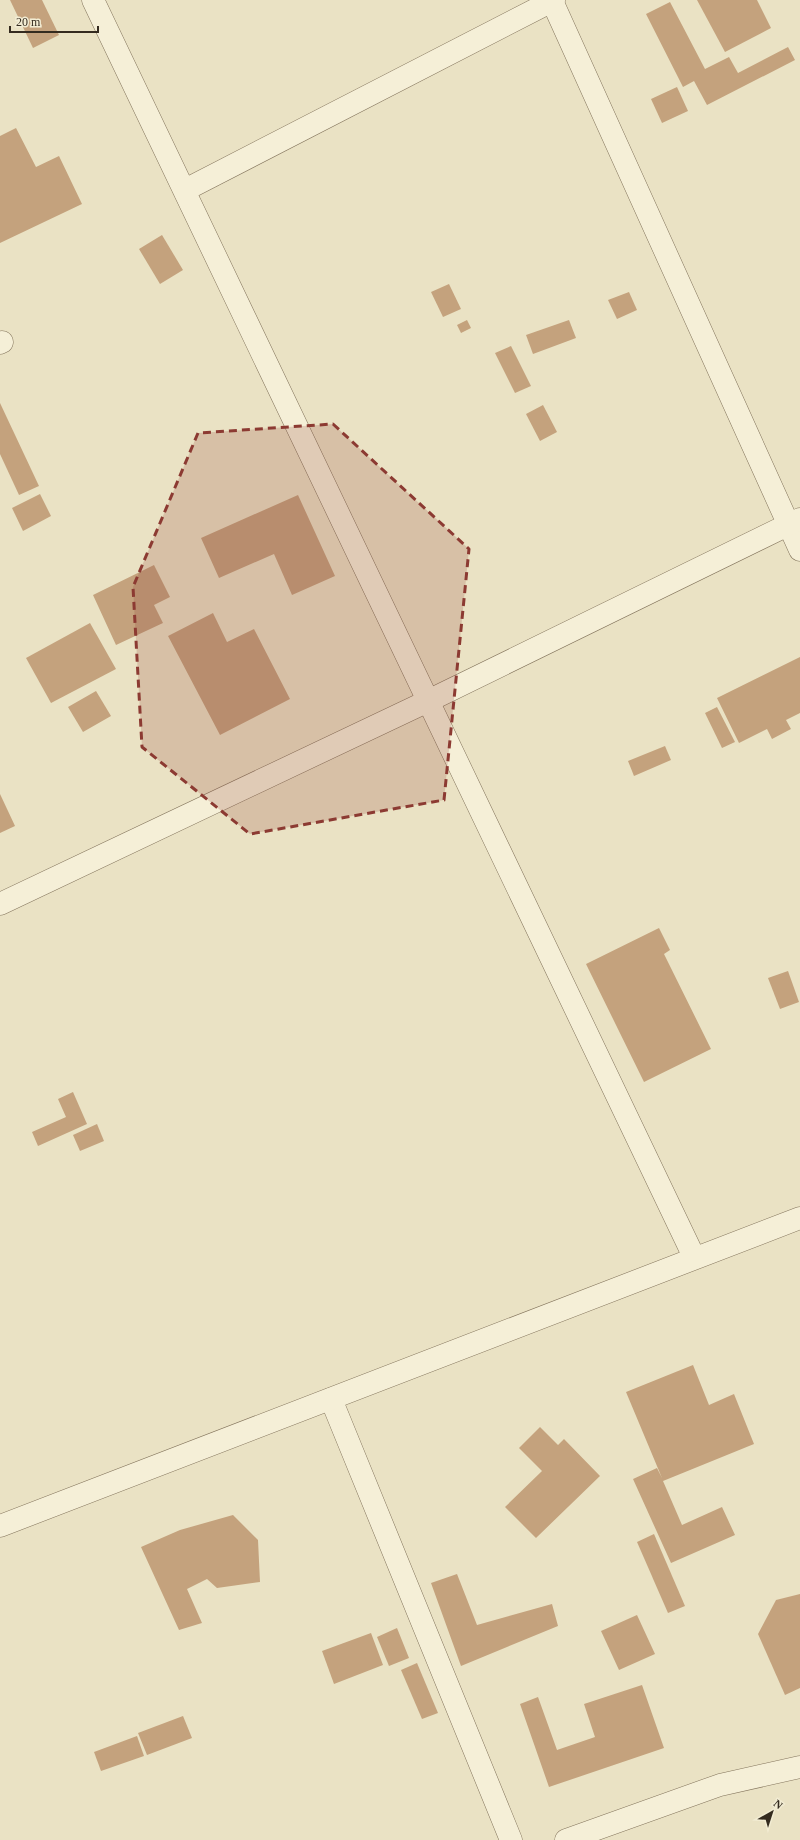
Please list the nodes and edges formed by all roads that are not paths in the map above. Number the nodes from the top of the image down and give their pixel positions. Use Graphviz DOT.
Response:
graph roads {
  1 [pos="93,0"];
  2 [pos="553,1"];
  3 [pos="185,190"];
  4 [pos="794,522"];
  5 [pos="800,550"];
  6 [pos="428,701"];
  7 [pos="0,904"];
  8 [pos="800,1218"];
  9 [pos="694,1258"];
  10 [pos="331,1399"];
  11 [pos="0,1526"];
  12 [pos="800,1767"];
  13 [pos="511,1840"];
  14 [pos="566,1840"];
  1 -- 3 [label="street"];
  2 -- 3 [label="street"];
  2 -- 4 [label="street"];
  3 -- 6 [label="street"];
  4 -- 5 [label="street"];
  4 -- 6 [label="street"];
  6 -- 7 [label="street"];
  6 -- 9 [label="street"];
  8 -- 9 [label="street"];
  9 -- 10 [label="street"];
  10 -- 11 [label="street"];
  10 -- 13 [label="street"];
  12 -- 14 [label="street"];
}
